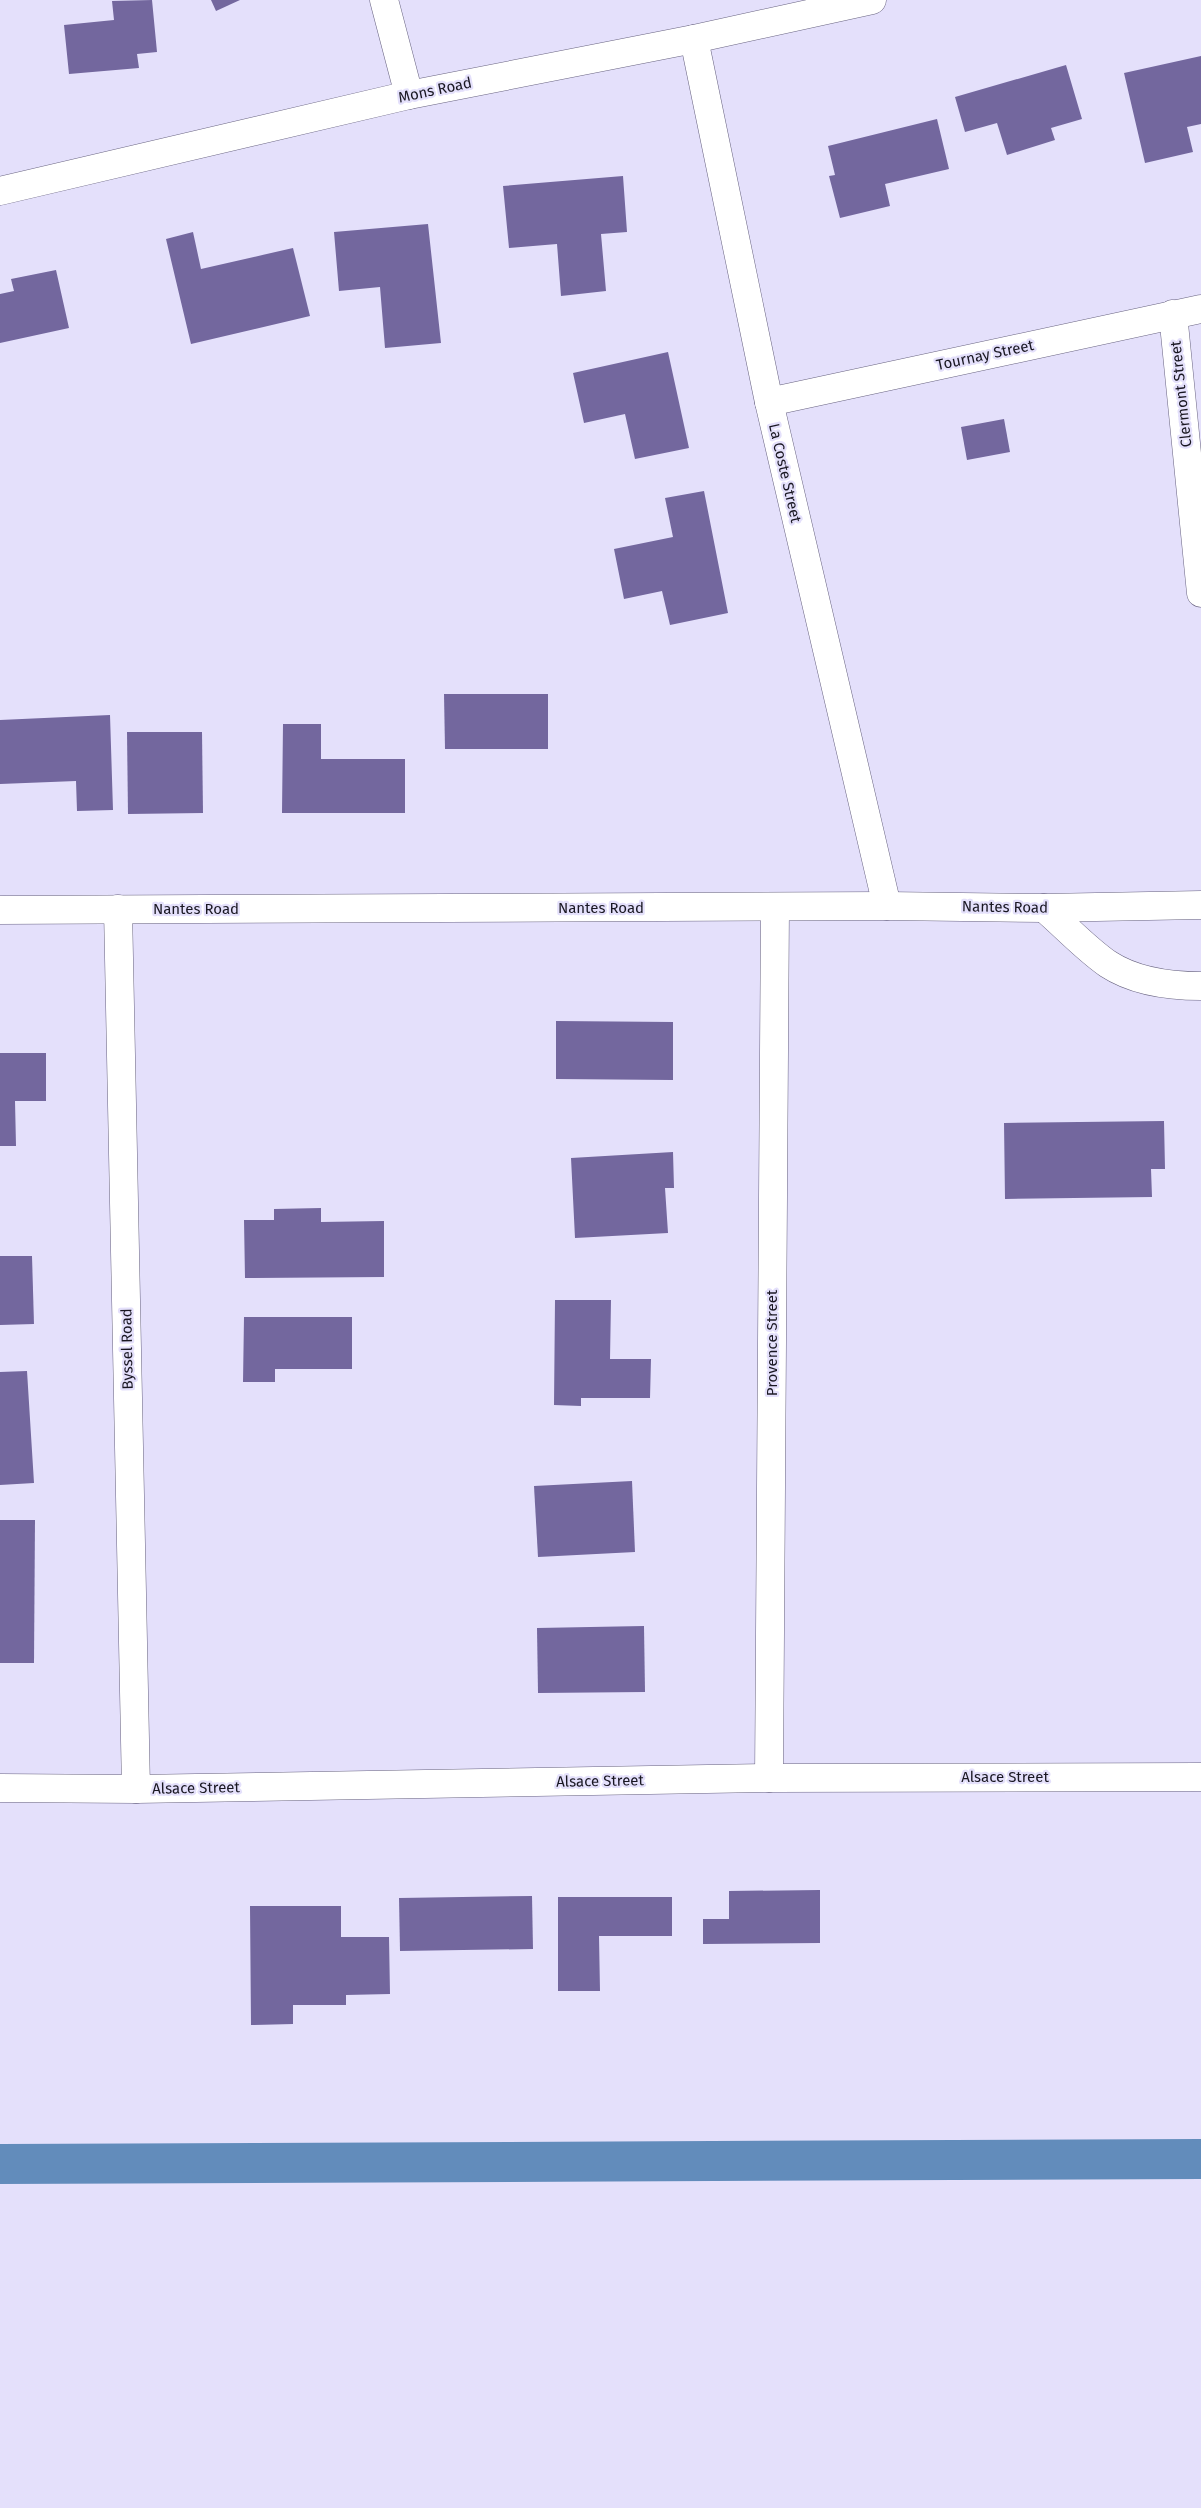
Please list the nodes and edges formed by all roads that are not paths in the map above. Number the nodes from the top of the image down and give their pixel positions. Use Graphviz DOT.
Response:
graph roads {
  1 [pos="384,0"];
  2 [pos="872,0"];
  3 [pos="694,38"];
  4 [pos="408,95"];
  5 [pos="0,191"];
  6 [pos="1201,309"];
  7 [pos="1173,314"];
  8 [pos="769,402"];
  9 [pos="1201,593"];
  10 [pos="1201,905"];
  11 [pos="887,906"];
  12 [pos="775,907"];
  13 [pos="1044,908"];
  14 [pos="118,909"];
  15 [pos="0,910"];
  16 [pos="1201,986"];
  17 [pos="1201,1777"];
  18 [pos="769,1778"];
  19 [pos="0,1788"];
  20 [pos="136,1789"];
  1 -- 4 [label="street"];
  2 -- 3 [label="street, Mons Road"];
  3 -- 4 [label="street, Mons Road"];
  3 -- 8 [label="street, La Coste Street"];
  4 -- 5 [label="street, Mons Road"];
  6 -- 7 [label="street, Tournay Street"];
  7 -- 8 [label="street, Tournay Street"];
  7 -- 9 [label="street, Clermont Street"];
  8 -- 11 [label="street, La Coste Street"];
  10 -- 13 [label="street, Nantes Road"];
  11 -- 12 [label="street, Nantes Road"];
  11 -- 13 [label="street, Nantes Road"];
  12 -- 14 [label="street, Nantes Road"];
  12 -- 18 [label="street, Provence Street"];
  13 -- 16 [label="street"];
  14 -- 15 [label="street, Nantes Road"];
  14 -- 20 [label="street, Byssel Road"];
  17 -- 18 [label="street, Alsace Street"];
  18 -- 20 [label="street, Alsace Street"];
  19 -- 20 [label="street, Alsace Street"];
}
